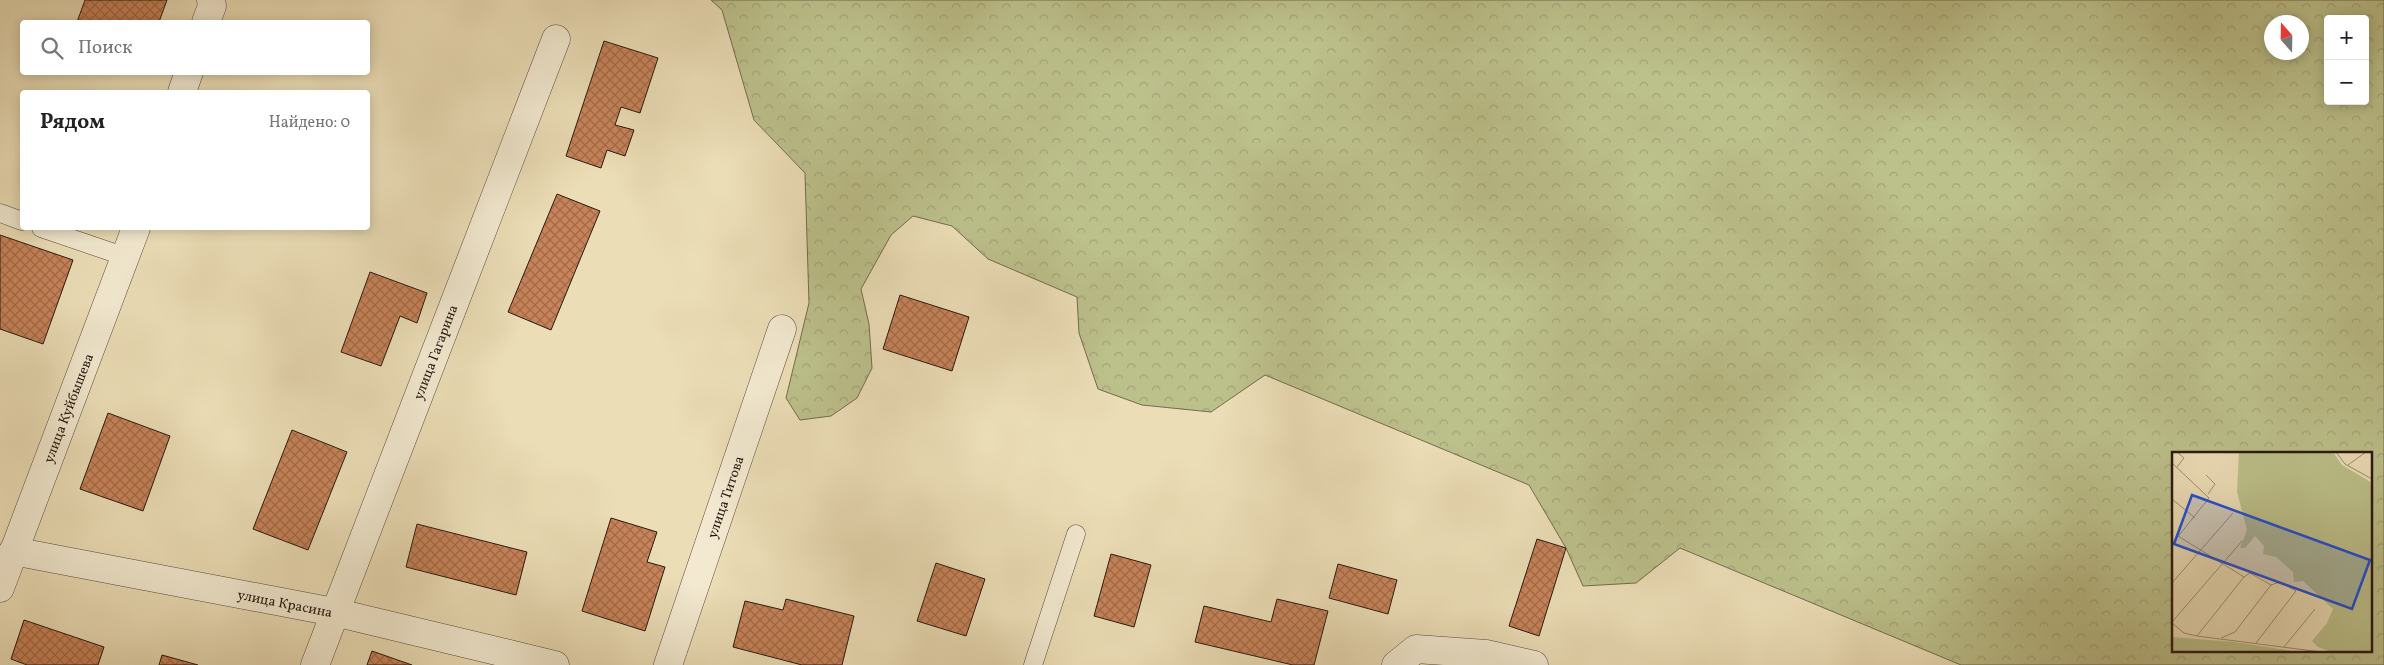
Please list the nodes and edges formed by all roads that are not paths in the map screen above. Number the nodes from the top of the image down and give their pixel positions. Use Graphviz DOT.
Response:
graph roads {
  1 [pos="556,38"];
  2 [pos="188,75"];
  3 [pos="183,90"];
  4 [pos="0,213"];
  5 [pos="20,220"];
  6 [pos="47,230"];
  7 [pos="135,230"];
  8 [pos="126,257"];
  9 [pos="782,329"];
  10 [pos="1076,534"];
  11 [pos="13,551"];
  12 [pos="0,588"];
  13 [pos="334,612"];
  14 [pos="315,665"];
  15 [pos="554,665"];
  16 [pos="668,665"];
  17 [pos="1033,665"];
  18 [pos="1396,665"];
  19 [pos="1534,665"];
  1 -- 13 [label="street, улица Гагарина"];
  2 -- 3 [label="street"];
  4 -- 5 [label="lane"];
  6 -- 8 [label="lane"];
  7 -- 8 [label="street, улица Куйбышева"];
  8 -- 11 [label="street, улица Куйбышева"];
  9 -- 16 [label="street, улица Титова"];
  10 -- 17 [label="lane"];
  11 -- 12 [label="street, улица Куйбышева"];
  11 -- 13 [label="street, улица Красина"];
  13 -- 14 [label="street, улица Гагарина"];
  13 -- 15 [label="street, улица Красина"];
  18 -- 19 [label="street"];
}
